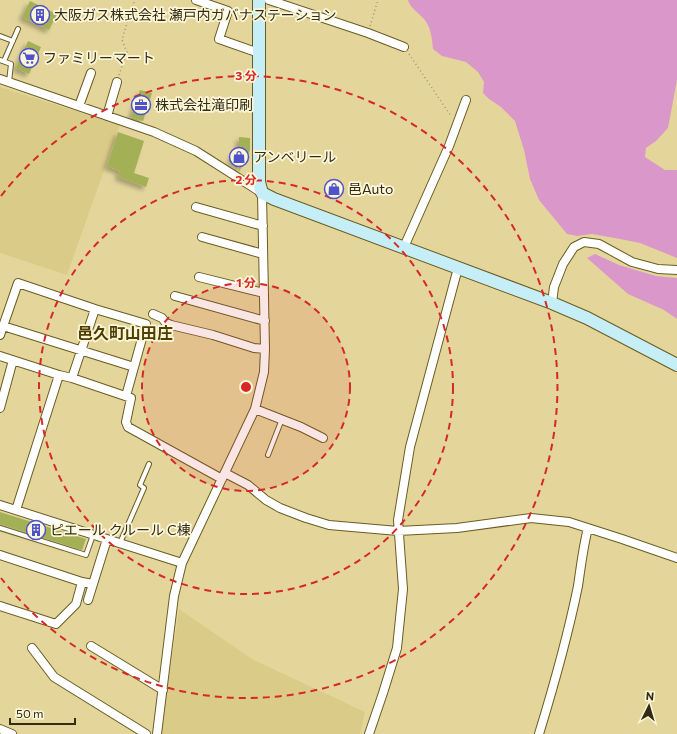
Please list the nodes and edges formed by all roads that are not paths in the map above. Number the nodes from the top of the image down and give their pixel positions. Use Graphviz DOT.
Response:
graph roads {
  1 [pos="196,0"];
  2 [pos="259,0"];
  3 [pos="269,0"];
  4 [pos="18,29"];
  5 [pos="0,36"];
  6 [pos="12,41"];
  7 [pos="404,47"];
  8 [pos="259,53"];
  9 [pos="2,61"];
  10 [pos="91,74"];
  11 [pos="0,80"];
  12 [pos="117,82"];
  13 [pos="9,83"];
  14 [pos="466,100"];
  15 [pos="79,106"];
  16 [pos="107,116"];
  17 [pos="262,193"];
  18 [pos="196,207"];
  19 [pos="263,226"];
  20 [pos="202,237"];
  21 [pos="404,248"];
  22 [pos="263,254"];
  23 [pos="458,268"];
  24 [pos="677,270"];
  25 [pos="199,277"];
  26 [pos="264,293"];
  27 [pos="175,296"];
  28 [pos="552,303"];
  29 [pos="95,309"];
  30 [pos="153,314"];
  31 [pos="265,321"];
  32 [pos="3,326"];
  33 [pos="0,335"];
  34 [pos="265,349"];
  35 [pos="82,350"];
  36 [pos="0,356"];
  37 [pos="13,360"];
  38 [pos="677,365"];
  39 [pos="134,367"];
  40 [pos="59,375"];
  41 [pos="72,378"];
  42 [pos="126,396"];
  43 [pos="0,408"];
  44 [pos="255,410"];
  45 [pos="282,419"];
  46 [pos="323,438"];
  47 [pos="268,455"];
  48 [pos="149,464"];
  49 [pos="223,476"];
  50 [pos="0,505"];
  51 [pos="16,510"];
  52 [pos="0,528"];
  53 [pos="588,528"];
  54 [pos="398,531"];
  55 [pos="93,535"];
  56 [pos="106,539"];
  57 [pos="120,543"];
  58 [pos="0,555"];
  59 [pos="677,558"];
  60 [pos="182,563"];
  61 [pos="82,582"];
  62 [pos="93,584"];
  63 [pos="88,600"];
  64 [pos="0,606"];
  65 [pos="91,646"];
  66 [pos="32,648"];
  67 [pos="163,690"];
  68 [pos="0,729"];
  69 [pos="12,734"];
  70 [pos="146,734"];
  71 [pos="157,734"];
  72 [pos="369,734"];
  73 [pos="539,734"];
  1 -- 8 [label="street"];
  2 -- 8 [label="street"];
  3 -- 7 [label="street"];
  4 -- 6 [label="lane"];
  5 -- 6 [label="lane"];
  6 -- 9 [label="lane"];
  8 -- 17 [label="street"];
  9 -- 13 [label="lane"];
  10 -- 15 [label="street"];
  11 -- 13 [label="street"];
  12 -- 16 [label="street"];
  13 -- 15 [label="street"];
  14 -- 21 [label="street"];
  15 -- 16 [label="street"];
  16 -- 17 [label="street"];
  17 -- 19 [label="street"];
  17 -- 21 [label="street"];
  18 -- 19 [label="street"];
  19 -- 22 [label="street"];
  20 -- 22 [label="street"];
  21 -- 23 [label="street"];
  22 -- 26 [label="street"];
  23 -- 28 [label="street"];
  23 -- 54 [label="street"];
  24 -- 28 [label="street"];
  25 -- 26 [label="street"];
  26 -- 31 [label="street"];
  27 -- 31 [label="street"];
  28 -- 38 [label="street"];
  29 -- 32 [label="street"];
  29 -- 35 [label="street"];
  29 -- 39 [label="street"];
  30 -- 34 [label="street"];
  31 -- 34 [label="street"];
  32 -- 33 [label="street"];
  32 -- 35 [label="street"];
  34 -- 44 [label="street"];
  35 -- 39 [label="street"];
  35 -- 41 [label="street"];
  36 -- 37 [label="street"];
  37 -- 40 [label="street"];
  37 -- 43 [label="street"];
  39 -- 42 [label="street"];
  40 -- 41 [label="street"];
  40 -- 51 [label="street"];
  41 -- 42 [label="street"];
  42 -- 49 [label="street"];
  44 -- 45 [label="street"];
  44 -- 49 [label="street"];
  45 -- 46 [label="street"];
  45 -- 47 [label="lane"];
  48 -- 57 [label="lane"];
  49 -- 54 [label="street"];
  49 -- 60 [label="street"];
  50 -- 51 [label="street"];
  51 -- 55 [label="street"];
  52 -- 55 [label="lane"];
  53 -- 54 [label="street"];
  53 -- 59 [label="street"];
  53 -- 73 [label="street"];
  54 -- 72 [label="street"];
  55 -- 56 [label="street"];
  56 -- 57 [label="street"];
  56 -- 62 [label="street"];
  57 -- 60 [label="street"];
  58 -- 61 [label="street"];
  60 -- 67 [label="street"];
  61 -- 62 [label="street"];
  61 -- 64 [label="street"];
  62 -- 63 [label="street"];
  65 -- 67 [label="street"];
  66 -- 70 [label="street"];
  67 -- 71 [label="street"];
  68 -- 69 [label="street"];
}
